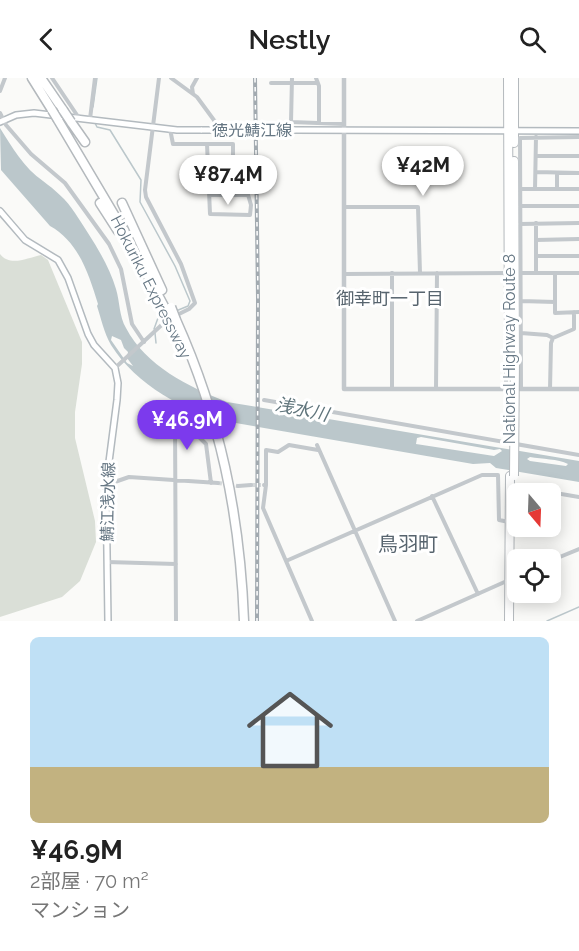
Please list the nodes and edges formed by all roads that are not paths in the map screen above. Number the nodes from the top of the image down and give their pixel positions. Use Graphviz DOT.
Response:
graph roads {
  1 [pos="4,78"];
  2 [pos="32,78"];
  3 [pos="40,78"];
  4 [pos="52,78"];
  5 [pos="95,78"];
  6 [pos="159,78"];
  7 [pos="171,78"];
  8 [pos="196,78"];
  9 [pos="344,78"];
  10 [pos="508,78"];
  11 [pos="514,78"];
  12 [pos="292,80"];
  13 [pos="317,80"];
  14 [pos="271,83"];
  15 [pos="0,91"];
  16 [pos="193,95"];
  17 [pos="55,110"];
  18 [pos="0,113"];
  19 [pos="90,119"];
  20 [pos="65,120"];
  21 [pos="2,122"];
  22 [pos="319,122"];
  23 [pos="219,127"];
  24 [pos="343,127"];
  25 [pos="152,128"];
  26 [pos="170,129"];
  27 [pos="511,130"];
  28 [pos="579,131"];
  29 [pos="536,137"];
  30 [pos="579,137"];
  31 [pos="63,139"];
  32 [pos="517,141"];
  33 [pos="85,142"];
  34 [pos="207,144"];
  35 [pos="536,156"];
  36 [pos="579,156"];
  37 [pos="536,172"];
  38 [pos="557,172"];
  39 [pos="579,173"];
  40 [pos="208,174"];
  41 [pos="233,174"];
  42 [pos="520,189"];
  43 [pos="535,189"];
  44 [pos="557,189"];
  45 [pos="579,189"];
  46 [pos="209,195"];
  47 [pos="247,195"];
  48 [pos="122,202"];
  49 [pos="100,203"];
  50 [pos="520,206"];
  51 [pos="579,206"];
  52 [pos="345,207"];
  53 [pos="0,211"];
  54 [pos="536,223"];
  55 [pos="579,223"];
  56 [pos="520,224"];
  57 [pos="579,239"];
  58 [pos="536,240"];
  59 [pos="536,256"];
  60 [pos="579,256"];
  61 [pos="392,273"];
  62 [pos="420,273"];
  63 [pos="437,273"];
  64 [pos="508,273"];
  65 [pos="521,273"];
  66 [pos="536,273"];
  67 [pos="555,273"];
  68 [pos="579,273"];
  69 [pos="344,274"];
  70 [pos="160,291"];
  71 [pos="521,301"];
  72 [pos="555,302"];
  73 [pos="576,312"];
  74 [pos="521,333"];
  75 [pos="553,338"];
  76 [pos="144,342"];
  77 [pos="512,358"];
  78 [pos="117,367"];
  79 [pos="392,389"];
  80 [pos="436,389"];
  81 [pos="506,389"];
  82 [pos="521,389"];
  83 [pos="550,389"];
  84 [pos="579,389"];
  85 [pos="264,400"];
  86 [pos="214,430"];
  87 [pos="316,445"];
  88 [pos="319,450"];
  89 [pos="579,455"];
  90 [pos="176,481"];
  91 [pos="211,483"];
  92 [pos="218,483"];
  93 [pos="106,485"];
  94 [pos="251,485"];
  95 [pos="238,486"];
  96 [pos="561,494"];
  97 [pos="432,496"];
  98 [pos="579,497"];
  99 [pos="504,521"];
  100 [pos="355,531"];
  101 [pos="513,549"];
  102 [pos="579,549"];
  103 [pos="561,556"];
  104 [pos="286,561"];
  105 [pos="107,562"];
  106 [pos="176,564"];
  107 [pos="507,581"];
  108 [pos="478,594"];
  109 [pos="511,603"];
  110 [pos="514,603"];
  111 [pos="108,621"];
  112 [pos="176,621"];
  113 [pos="239,621"];
  114 [pos="244,621"];
  115 [pos="312,621"];
  116 [pos="394,621"];
  117 [pos="417,621"];
  118 [pos="509,621"];
  119 [pos="514,621"];
  1 -- 15 [label="street"];
  2 -- 17 [label="highway, Hokuriku Expressway"];
  3 -- 17 [label="highway, Hokuriku Expressway"];
  4 -- 20 [label="street"];
  5 -- 19 [label="street"];
  6 -- 25 [label="street"];
  7 -- 16 [label="street"];
  8 -- 16 [label="street"];
  9 -- 24 [label="street"];
  10 -- 27 [label="highway, National Highway Route 8"];
  11 -- 27 [label="highway, National Highway Route 8"];
  12 -- 13 [label="street"];
  12 -- 14 [label="street"];
  12 -- 22 [label="street"];
  13 -- 22 [label="street"];
  16 -- 23 [label="street"];
  17 -- 20 [label="highway, Hokuriku Expressway"];
  18 -- 21 [label="street"];
  19 -- 20 [label="main road, 徳光鯖江線"];
  19 -- 25 [label="main road, 徳光鯖江線"];
  20 -- 21 [label="main road, 徳光鯖江線"];
  20 -- 31 [label="highway"];
  20 -- 33 [label="highway"];
  20 -- 70 [label="highway, Hokuriku Expressway"];
  21 -- 76 [label="street"];
  22 -- 24 [label="street"];
  24 -- 26 [label="main road, 徳光鯖江線, bridge"];
  24 -- 27 [label="main road, 徳光鯖江線"];
  24 -- 52 [label="street"];
  25 -- 26 [label="main road, 徳光鯖江線"];
  25 -- 76 [label="street"];
  26 -- 34 [label="street"];
  27 -- 28 [label="main road, 徳光鯖江線"];
  27 -- 32 [label="highway, National Highway Route 8"];
  27 -- 64 [label="highway, National Highway Route 8"];
  29 -- 30 [label="street"];
  29 -- 32 [label="street"];
  29 -- 35 [label="street"];
  32 -- 42 [label="street"];
  32 -- 77 [label="highway, National Highway Route 8"];
  34 -- 40 [label="street"];
  34 -- 41 [label="street"];
  35 -- 36 [label="street"];
  35 -- 37 [label="street"];
  37 -- 38 [label="street"];
  37 -- 43 [label="street"];
  38 -- 39 [label="street"];
  38 -- 44 [label="street"];
  40 -- 41 [label="street"];
  40 -- 46 [label="street"];
  41 -- 47 [label="street"];
  42 -- 43 [label="street"];
  42 -- 50 [label="street"];
  43 -- 44 [label="street"];
  44 -- 45 [label="street"];
  46 -- 47 [label="street"];
  46 -- 47 [label="street"];
  48 -- 70 [label="highway"];
  49 -- 70 [label="highway"];
  50 -- 51 [label="street"];
  50 -- 56 [label="street"];
  52 -- 62 [label="street"];
  52 -- 69 [label="street"];
  53 -- 78 [label="main road"];
  54 -- 55 [label="street"];
  54 -- 56 [label="street"];
  54 -- 58 [label="street"];
  56 -- 65 [label="street"];
  57 -- 58 [label="street"];
  58 -- 59 [label="street"];
  59 -- 60 [label="street"];
  59 -- 66 [label="street"];
  61 -- 62 [label="street"];
  61 -- 69 [label="street"];
  61 -- 79 [label="street"];
  62 -- 63 [label="street"];
  63 -- 64 [label="street"];
  63 -- 80 [label="street"];
  64 -- 77 [label="highway, National Highway Route 8"];
  64 -- 81 [label="street"];
  65 -- 66 [label="street"];
  65 -- 71 [label="street"];
  66 -- 67 [label="street"];
  67 -- 68 [label="street"];
  67 -- 72 [label="street"];
  69 -- 79 [label="street"];
  70 -- 86 [label="highway, Hokuriku Expressway"];
  71 -- 72 [label="street"];
  71 -- 74 [label="street"];
  72 -- 73 [label="street"];
  73 -- 75 [label="street"];
  74 -- 75 [label="street"];
  74 -- 82 [label="street"];
  75 -- 83 [label="street"];
  76 -- 78 [label="street"];
  77 -- 101 [label="highway, National Highway Route 8, bridge"];
  78 -- 93 [label="main road, 鯖江浅水線"];
  79 -- 80 [label="street"];
  80 -- 81 [label="street"];
  81 -- 82 [label="street"];
  82 -- 83 [label="street"];
  83 -- 84 [label="street"];
  85 -- 89 [label="street"];
  86 -- 113 [label="highway, Hokuriku Expressway"];
  86 -- 114 [label="highway, Hokuriku Expressway"];
  87 -- 88 [label="street"];
  88 -- 100 [label="street"];
  88 -- 104 [label="street"];
  90 -- 91 [label="street"];
  90 -- 91 [label="street"];
  90 -- 93 [label="street"];
  90 -- 106 [label="street"];
  91 -- 92 [label="street"];
  93 -- 105 [label="main road, 鯖江浅水線"];
  94 -- 95 [label="street"];
  96 -- 98 [label="street"];
  97 -- 99 [label="street"];
  97 -- 100 [label="street"];
  97 -- 108 [label="street"];
  100 -- 104 [label="street"];
  100 -- 116 [label="street"];
  102 -- 103 [label="street"];
  104 -- 115 [label="street"];
  105 -- 106 [label="street"];
  105 -- 111 [label="main road, 鯖江浅水線"];
  106 -- 112 [label="street"];
  107 -- 108 [label="street"];
  108 -- 117 [label="street"];
  109 -- 118 [label="highway, National Highway Route 8"];
  110 -- 119 [label="highway, National Highway Route 8"];
}
